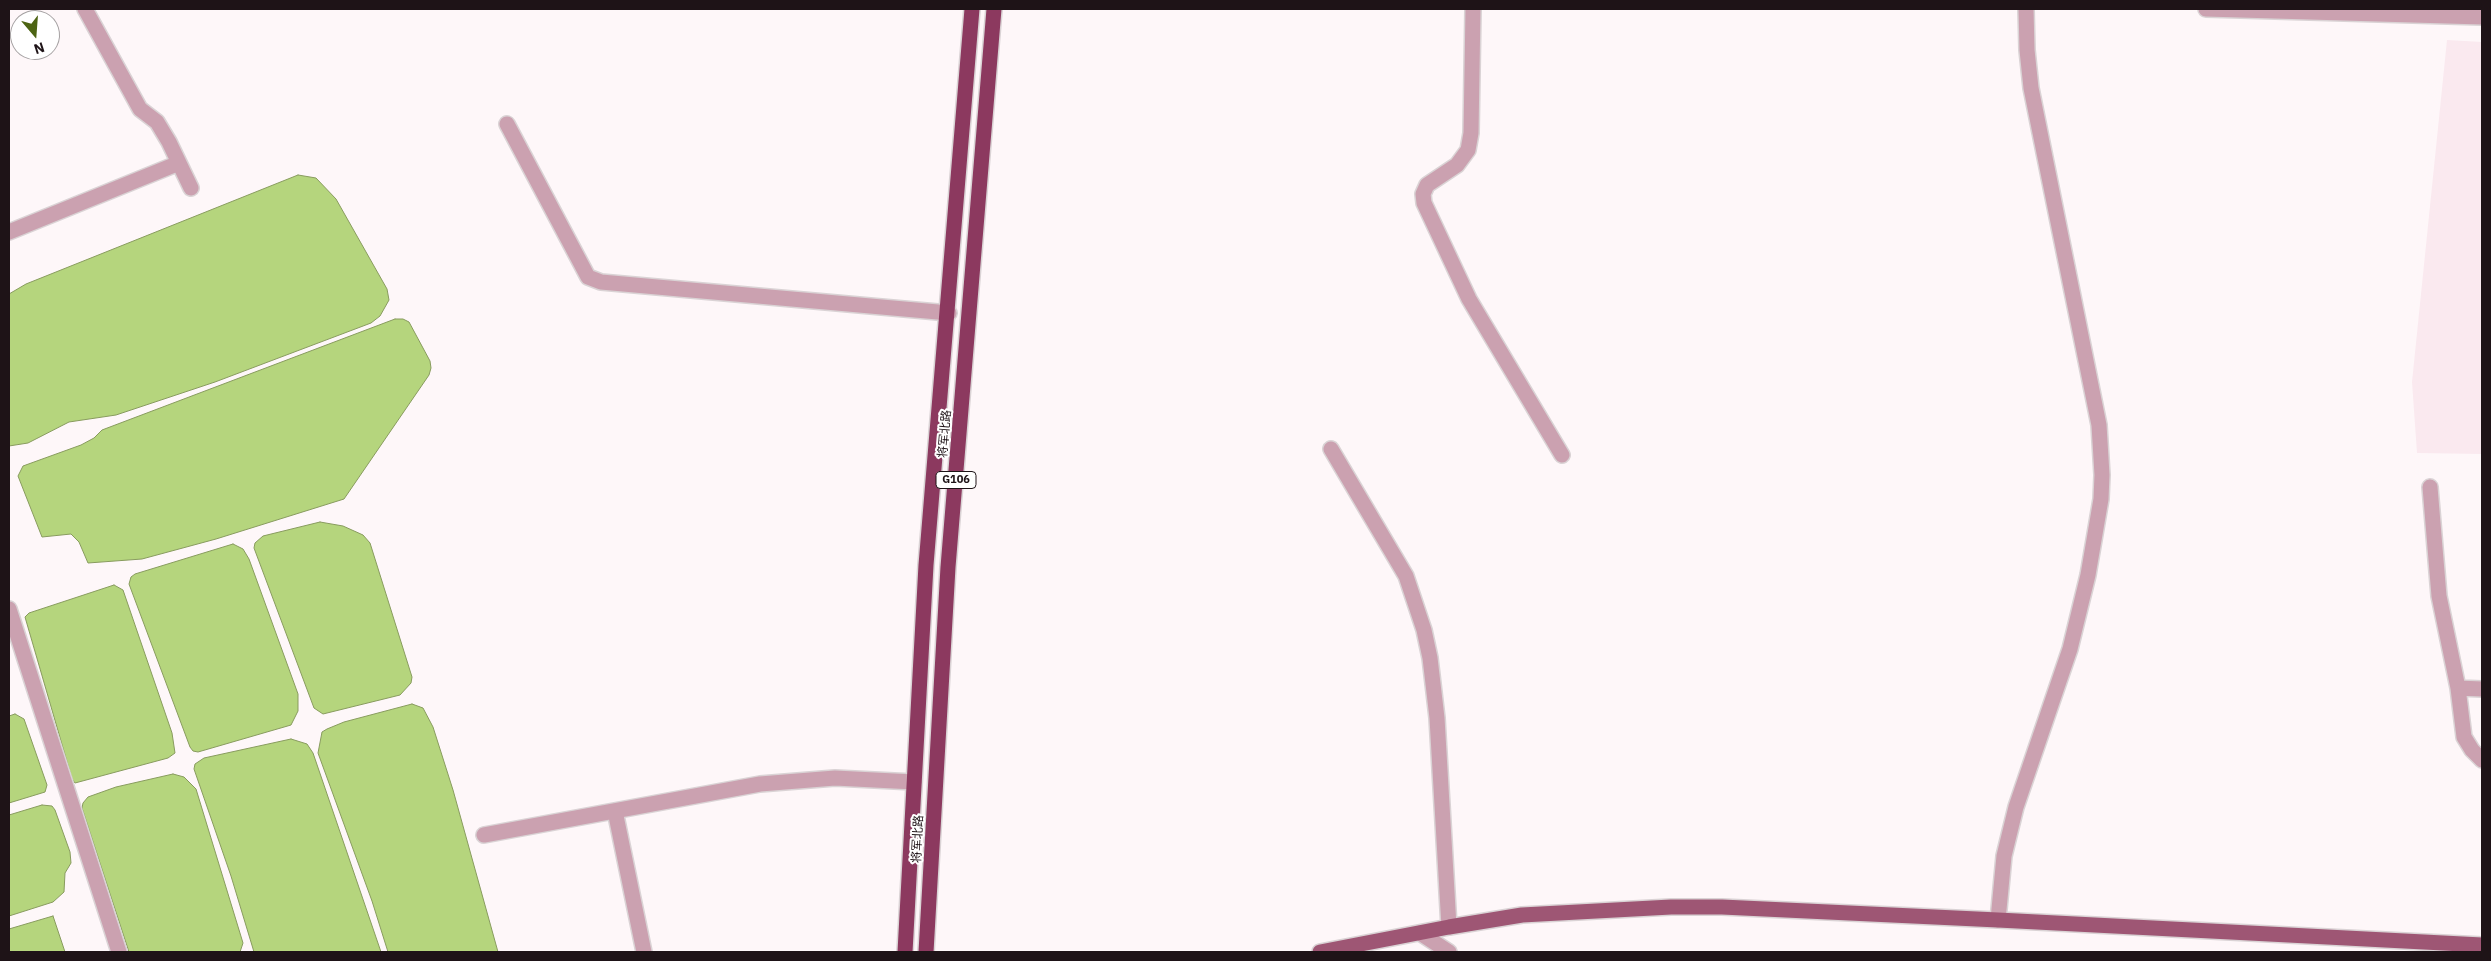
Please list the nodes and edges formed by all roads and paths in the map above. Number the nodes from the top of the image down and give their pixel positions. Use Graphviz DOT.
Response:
graph roads {
  1 [pos="85,9"];
  2 [pos="972,9"];
  3 [pos="994,9"];
  4 [pos="1473,9"];
  5 [pos="2026,9"];
  6 [pos="2206,9"];
  7 [pos="2482,17"];
  8 [pos="507,124"];
  9 [pos="179,164"];
  10 [pos="191,188"];
  11 [pos="9,232"];
  12 [pos="949,313"];
  13 [pos="1331,449"];
  14 [pos="1562,455"];
  15 [pos="2430,487"];
  16 [pos="9,609"];
  17 [pos="2458,688"];
  18 [pos="2482,689"];
  19 [pos="2482,760"];
  20 [pos="914,782"];
  21 [pos="615,811"];
  22 [pos="484,835"];
  23 [pos="1998,920"];
  24 [pos="1449,926"];
  25 [pos="1420,933"];
  26 [pos="2482,945"];
  27 [pos="119,952"];
  28 [pos="644,952"];
  29 [pos="905,952"];
  30 [pos="926,952"];
  31 [pos="1320,952"];
  32 [pos="1449,952"];
  1 -- 9 [label="street"];
  2 -- 12 [label="highway, 将军北路 / G106"];
  3 -- 30 [label="highway, 将军北路 / G106"];
  4 -- 14 [label="street"];
  5 -- 23 [label="street"];
  6 -- 7 [label="street"];
  8 -- 12 [label="street"];
  9 -- 10 [label="street"];
  9 -- 11 [label="street"];
  12 -- 20 [label="highway, 将军北路 / G106"];
  13 -- 24 [label="street"];
  15 -- 17 [label="street"];
  16 -- 27 [label="street"];
  17 -- 18 [label="street"];
  17 -- 19 [label="street"];
  20 -- 21 [label="street"];
  20 -- 29 [label="highway, 将军北路 / G106"];
  21 -- 22 [label="street"];
  21 -- 28 [label="street"];
  23 -- 24 [label="main road"];
  23 -- 26 [label="main road"];
  24 -- 25 [label="main road"];
  25 -- 31 [label="main road"];
  25 -- 32 [label="street"];
}
